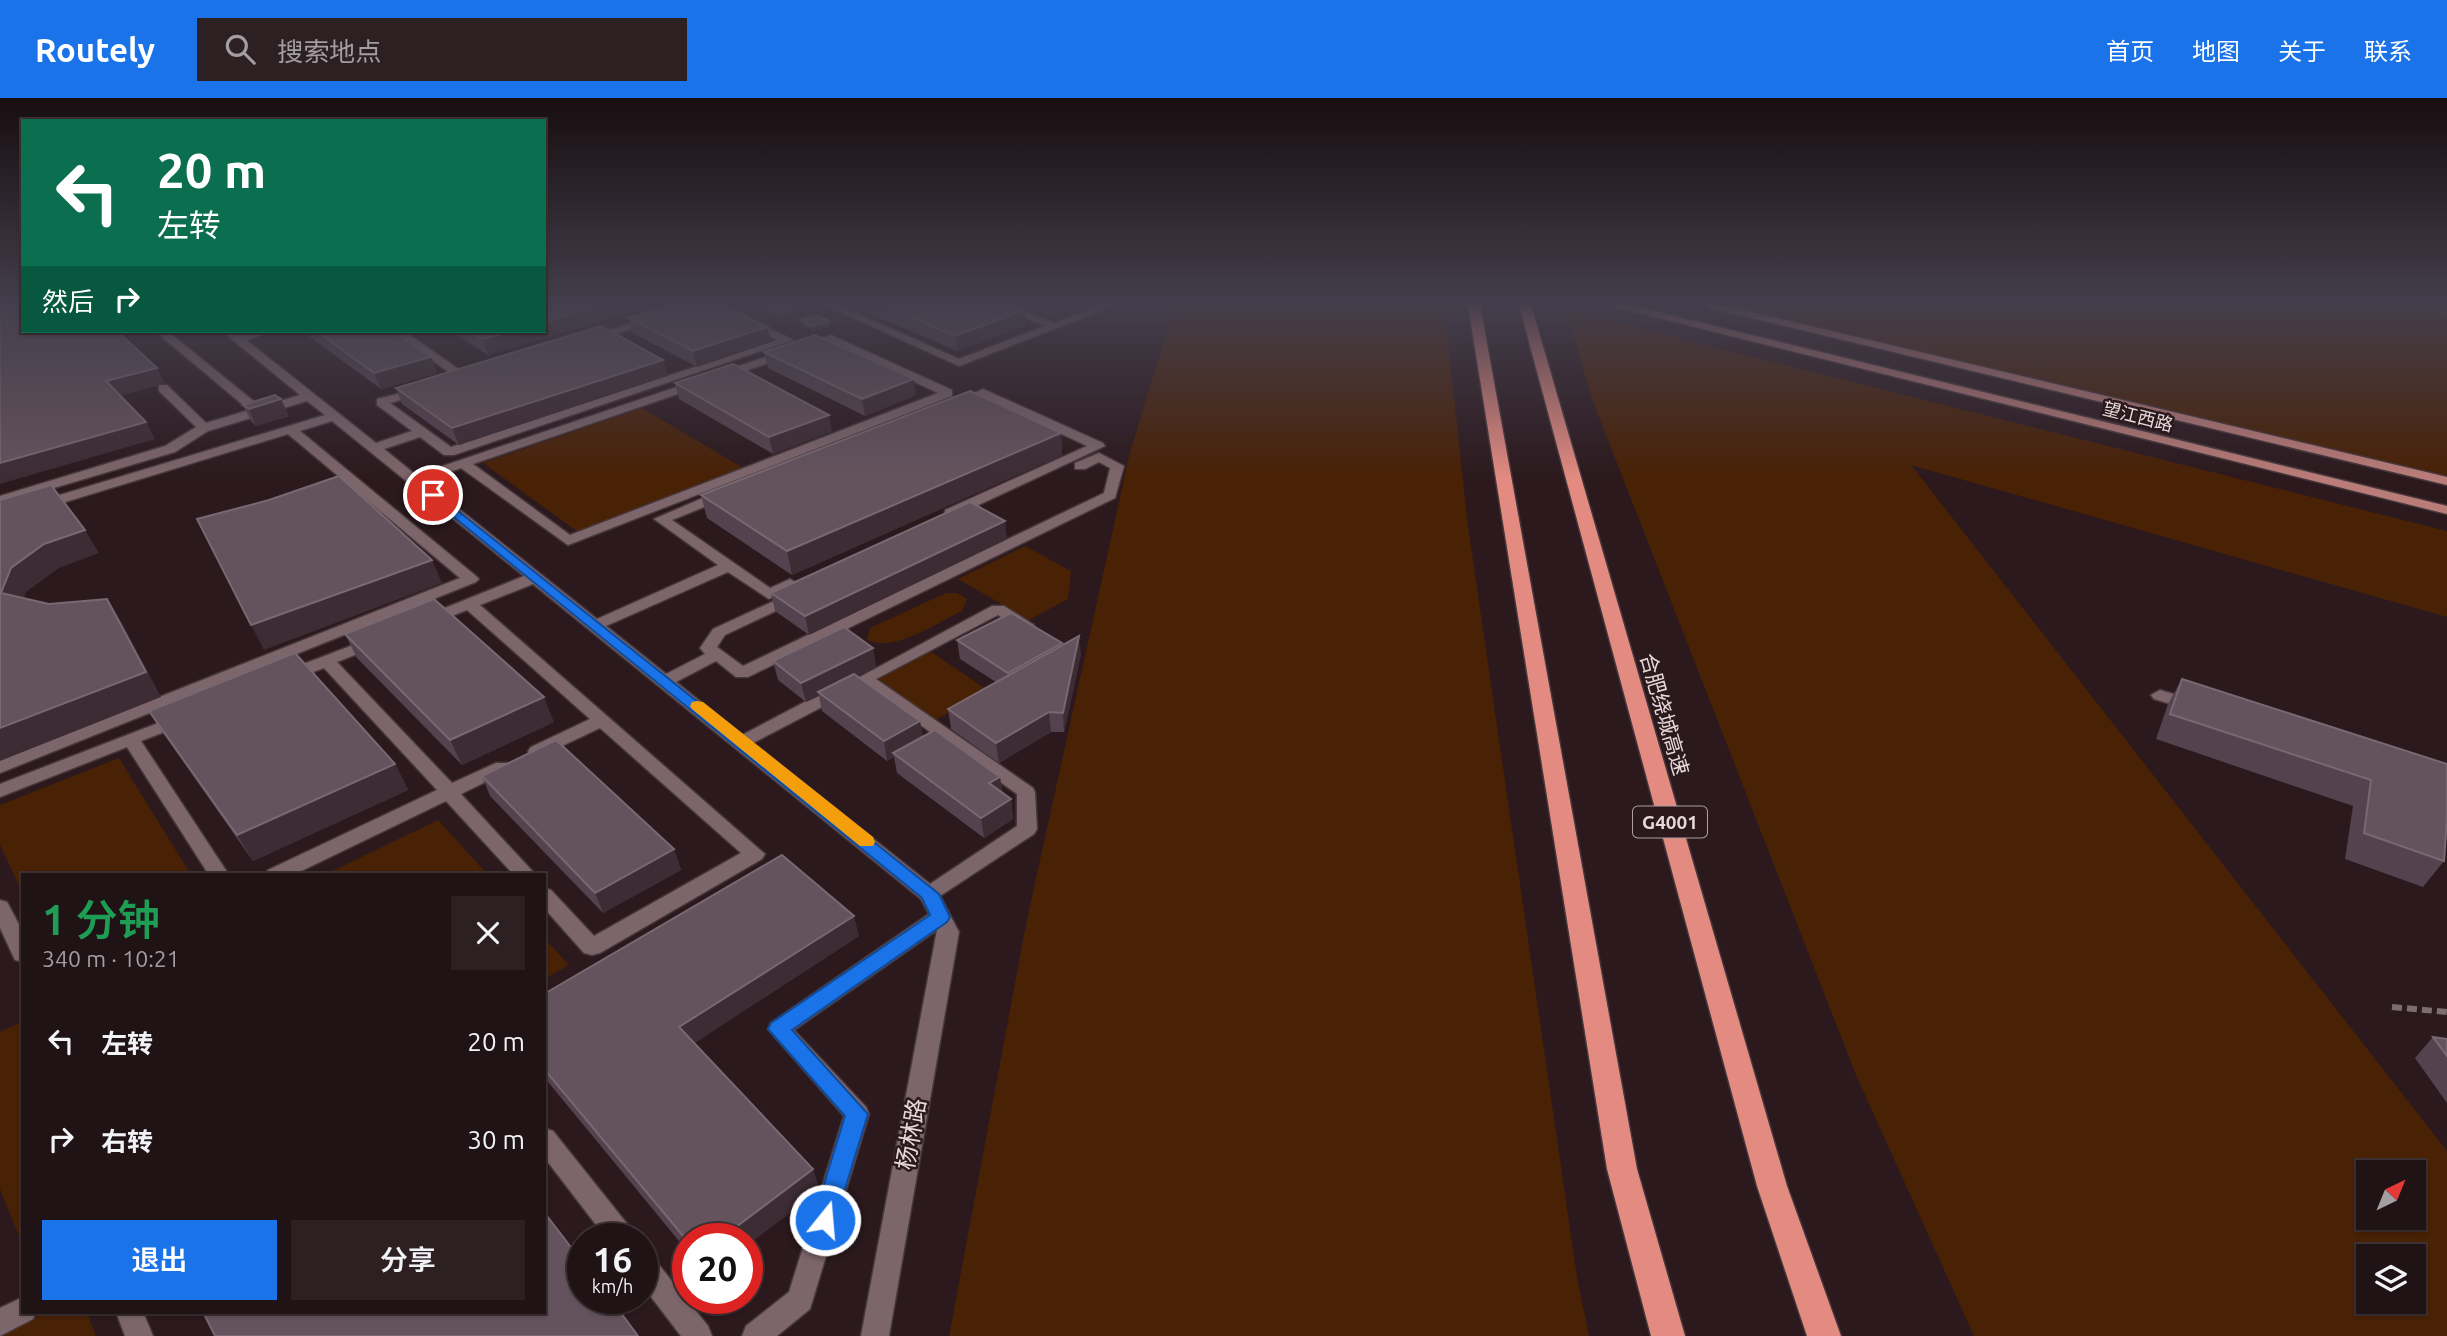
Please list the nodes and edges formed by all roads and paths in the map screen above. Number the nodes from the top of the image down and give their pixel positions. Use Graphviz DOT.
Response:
graph roads {
  1 [pos="198,363"];
  2 [pos="268,363"];
  3 [pos="433,363"];
  4 [pos="718,363"];
  5 [pos="758,363"];
  6 [pos="884,363"];
  7 [pos="1484,363"];
  8 [pos="1541,363"];
  9 [pos="1852,363"];
  10 [pos="1952,363"];
  11 [pos="477,373"];
  12 [pos="452,380"];
  13 [pos="163,388"];
  14 [pos="311,397"];
  15 [pos="258,412"];
  16 [pos="335,416"];
  17 [pos="204,428"];
  18 [pos="291,430"];
  19 [pos="421,432"];
  20 [pos="374,448"];
  21 [pos="463,463"];
  22 [pos="415,480"];
  23 [pos="2447,481"];
  24 [pos="0,500"];
  25 [pos="2447,510"];
  26 [pos="0,518"];
  27 [pos="729,566"];
  28 [pos="537,577"];
  29 [pos="470,604"];
  30 [pos="596,625"];
  31 [pos="1040,634"];
  32 [pos="717,654"];
  33 [pos="327,661"];
  34 [pos="864,678"];
  35 [pos="666,680"];
  36 [pos="266,685"];
  37 [pos="2160,695"];
  38 [pos="2212,712"];
  39 [pos="192,714"];
  40 [pos="602,720"];
  41 [pos="131,739"];
  42 [pos="742,741"];
  43 [pos="0,767"];
  44 [pos="0,791"];
  45 [pos="450,792"];
  46 [pos="218,873"];
  47 [pos="279,873"];
  48 [pos="524,873"];
  49 [pos="929,894"];
  50 [pos="546,897"];
  51 [pos="0,907"];
  52 [pos="944,924"];
  53 [pos="21,950"];
  54 [pos="2392,1007"];
  55 [pos="2447,1012"];
  56 [pos="546,1141"];
  57 [pos="610,1223"];
  58 [pos="658,1285"];
  59 [pos="21,1311"];
  60 [pos="130,1314"];
  61 [pos="0,1323"];
  62 [pos="139,1336"];
  63 [pos="698,1336"];
  64 [pos="756,1336"];
  65 [pos="875,1336"];
  66 [pos="1668,1336"];
  67 [pos="1825,1336"];
  1 -- 15 [label="street"];
  2 -- 14 [label="street"];
  3 -- 12 [label="street"];
  4 -- 19 [label="street"];
  5 -- 21 [label="street"];
  6 -- 21 [label="street"];
  7 -- 66 [label="highway"];
  8 -- 67 [label="highway, 合肥绕城高速 / G4001"];
  9 -- 25 [label="main road, 望江西路"];
  10 -- 23 [label="main road, 望江西路"];
  11 -- 12 [label="street"];
  12 -- 19 [label="street"];
  13 -- 17 [label="street"];
  14 -- 15 [label="street"];
  14 -- 16 [label="street"];
  15 -- 17 [label="street"];
  16 -- 18 [label="street"];
  16 -- 20 [label="street"];
  17 -- 24 [label="street"];
  18 -- 26 [label="street"];
  18 -- 43 [label="street"];
  19 -- 20 [label="street"];
  20 -- 22 [label="street"];
  21 -- 22 [label="street"];
  22 -- 28 [label="street"];
  27 -- 30 [label="street"];
  27 -- 32 [label="street"];
  27 -- 32 [label="street"];
  28 -- 29 [label="street"];
  28 -- 30 [label="street"];
  29 -- 33 [label="street"];
  29 -- 40 [label="street"];
  30 -- 35 [label="street"];
  31 -- 34 [label="street"];
  32 -- 35 [label="street"];
  33 -- 36 [label="street"];
  33 -- 45 [label="street"];
  34 -- 42 [label="street"];
  34 -- 49 [label="street"];
  35 -- 42 [label="street"];
  37 -- 38 [label="street"];
  39 -- 41 [label="street"];
  40 -- 45 [label="street"];
  40 -- 50 [label="street"];
  41 -- 44 [label="street"];
  41 -- 46 [label="street"];
  42 -- 49 [label="street"];
  45 -- 47 [label="street"];
  45 -- 48 [label="street"];
  49 -- 52 [label="street"];
  51 -- 53 [label="street"];
  52 -- 64 [label="street"];
  52 -- 65 [label="street, 杨林路"];
  54 -- 55 [label="path"];
  56 -- 57 [label="street"];
  58 -- 63 [label="street"];
  59 -- 61 [label="street"];
  60 -- 62 [label="street"];
}
